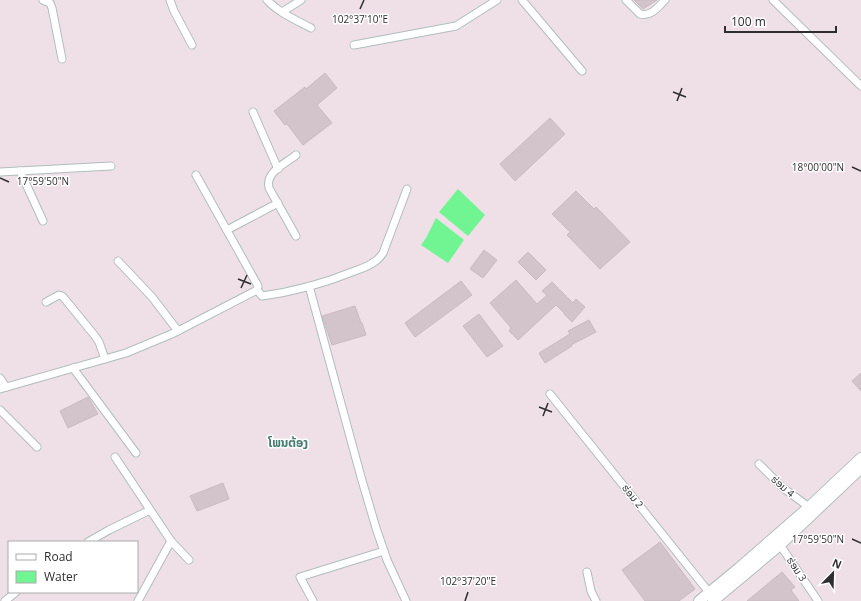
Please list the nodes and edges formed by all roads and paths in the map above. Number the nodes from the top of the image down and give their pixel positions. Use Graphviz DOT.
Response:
graph roads {
  1 [pos="43,0"];
  2 [pos="170,0"];
  3 [pos="267,0"];
  4 [pos="301,0"];
  5 [pos="497,0"];
  6 [pos="522,0"];
  7 [pos="626,0"];
  8 [pos="665,0"];
  9 [pos="773,0"];
  10 [pos="282,12"];
  11 [pos="311,28"];
  12 [pos="192,45"];
  13 [pos="354,45"];
  14 [pos="62,59"];
  15 [pos="582,71"];
  16 [pos="861,86"];
  17 [pos="253,112"];
  18 [pos="296,155"];
  19 [pos="111,166"];
  20 [pos="278,169"];
  21 [pos="20,171"];
  22 [pos="0,172"];
  23 [pos="196,175"];
  24 [pos="407,189"];
  25 [pos="278,203"];
  26 [pos="43,221"];
  27 [pos="227,230"];
  28 [pos="296,236"];
  29 [pos="118,261"];
  30 [pos="310,286"];
  31 [pos="257,290"];
  32 [pos="46,302"];
  33 [pos="178,331"];
  34 [pos="105,359"];
  35 [pos="73,368"];
  36 [pos="0,378"];
  37 [pos="3,388"];
  38 [pos="550,394"];
  39 [pos="0,410"];
  40 [pos="37,447"];
  41 [pos="136,453"];
  42 [pos="115,457"];
  43 [pos="861,458"];
  44 [pos="759,464"];
  45 [pos="861,468"];
  46 [pos="809,507"];
  47 [pos="150,510"];
  48 [pos="90,541"];
  49 [pos="171,541"];
  50 [pos="777,541"];
  51 [pos="384,551"];
  52 [pos="189,560"];
  53 [pos="587,572"];
  54 [pos="15,593"];
  55 [pos="713,598"];
  56 [pos="5,601"];
  57 [pos="138,601"];
  58 [pos="313,601"];
  59 [pos="406,601"];
  60 [pos="596,601"];
  61 [pos="699,601"];
  62 [pos="818,601"];
  1 -- 14 [label="street"];
  2 -- 12 [label="street"];
  3 -- 10 [label="street"];
  4 -- 10 [label="street"];
  5 -- 13 [label="street"];
  6 -- 15 [label="street"];
  7 -- 8 [label="street"];
  9 -- 16 [label="street"];
  10 -- 11 [label="street"];
  17 -- 20 [label="street"];
  18 -- 20 [label="street"];
  19 -- 21 [label="street"];
  20 -- 25 [label="street"];
  21 -- 22 [label="street"];
  21 -- 26 [label="street"];
  23 -- 27 [label="street"];
  24 -- 30 [label="street"];
  25 -- 27 [label="street"];
  25 -- 28 [label="street"];
  27 -- 31 [label="street"];
  29 -- 33 [label="street"];
  30 -- 31 [label="street"];
  30 -- 51 [label="street"];
  31 -- 33 [label="street"];
  32 -- 34 [label="street"];
  33 -- 34 [label="street"];
  34 -- 35 [label="street"];
  35 -- 37 [label="street"];
  35 -- 41 [label="street"];
  36 -- 37 [label="street"];
  38 -- 55 [label="street, ຮ່ອມ 2"];
  39 -- 40 [label="street"];
  42 -- 47 [label="street"];
  43 -- 46 [label="main road"];
  44 -- 46 [label="street, ຮ່ອມ 4"];
  45 -- 50 [label="main road"];
  46 -- 50 [label="main road"];
  47 -- 48 [label="street"];
  47 -- 49 [label="street"];
  49 -- 52 [label="street"];
  49 -- 57 [label="street"];
  50 -- 55 [label="main road"];
  50 -- 62 [label="street, ຮ່ອມ 3"];
  51 -- 58 [label="street"];
  51 -- 59 [label="street"];
  53 -- 60 [label="street"];
  54 -- 56 [label="street"];
  55 -- 61 [label="main road"];
}
